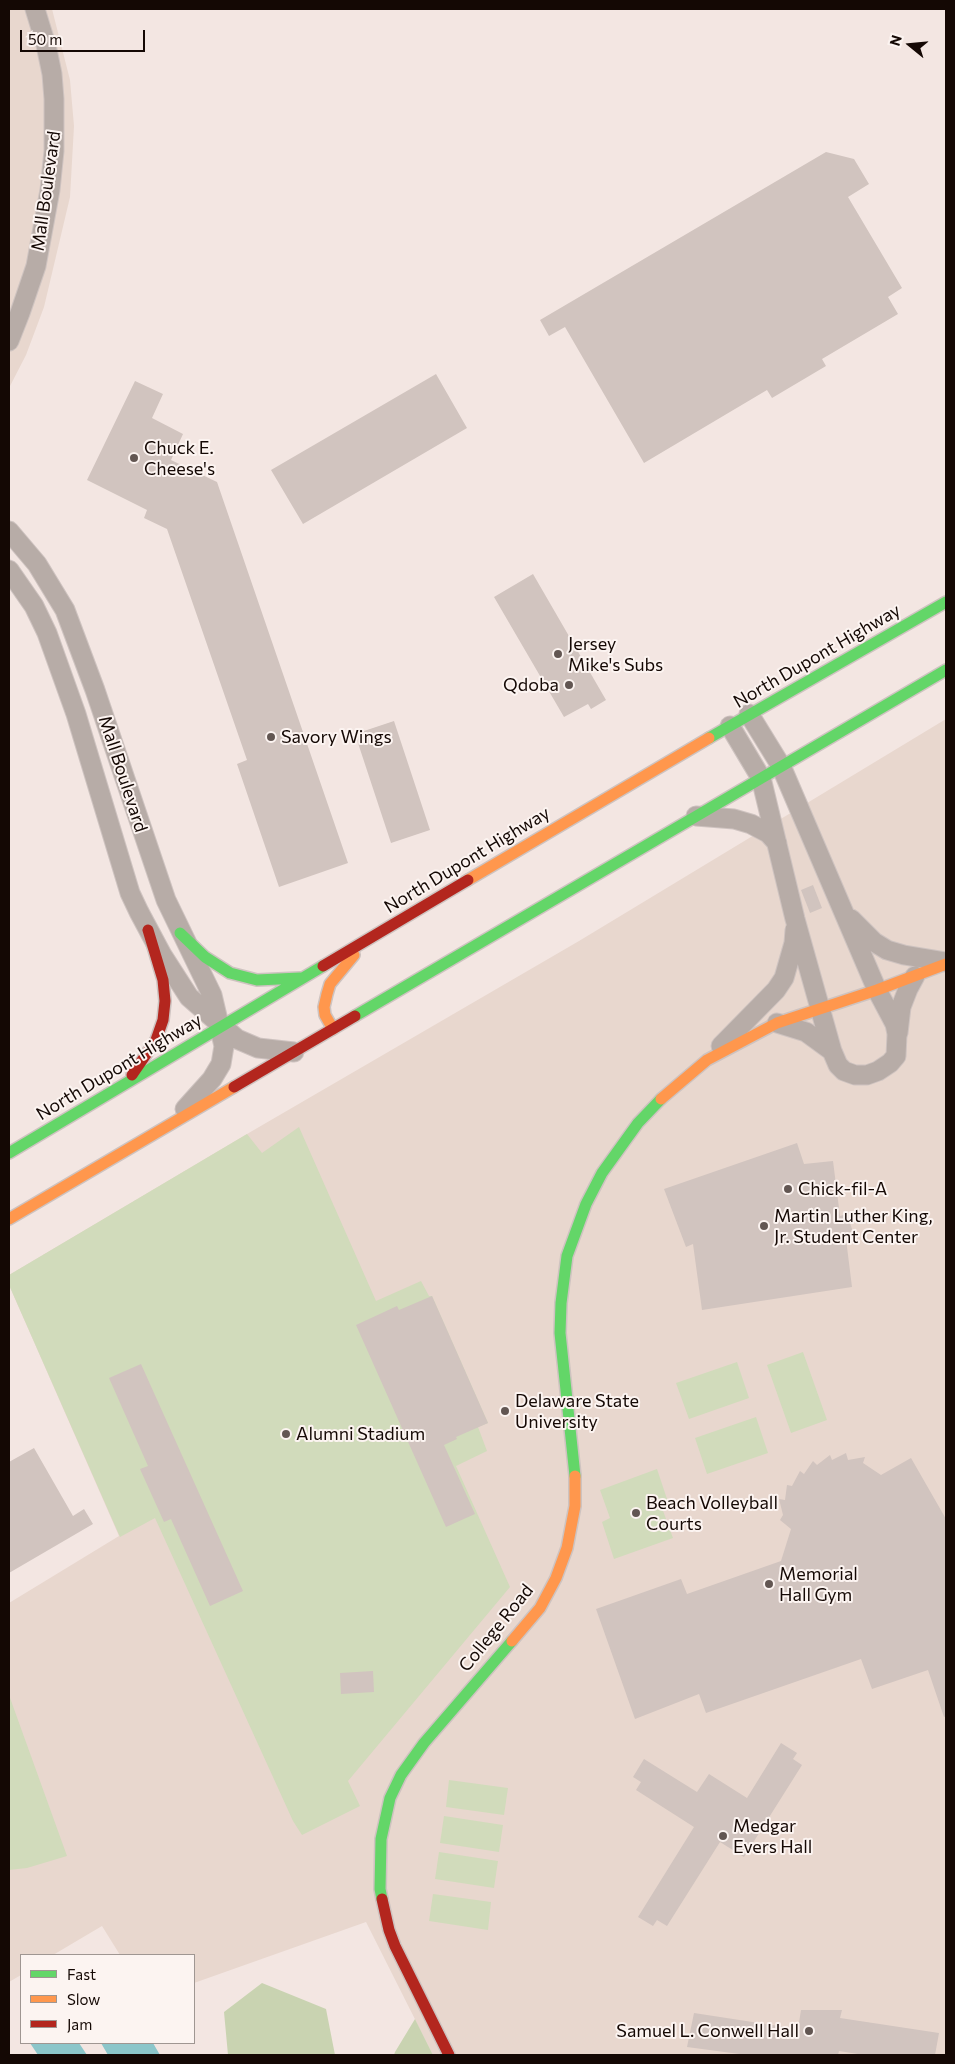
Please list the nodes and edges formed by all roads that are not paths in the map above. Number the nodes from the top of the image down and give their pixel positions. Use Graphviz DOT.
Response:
graph roads {
  1 [pos="35,9"];
  2 [pos="9,341"];
  3 [pos="9,531"];
  4 [pos="9,570"];
  5 [pos="946,602"];
  6 [pos="946,670"];
  7 [pos="749,714"];
  8 [pos="730,726"];
  9 [pos="782,766"];
  10 [pos="761,778"];
  11 [pos="696,816"];
  12 [pos="777,843"];
  13 [pos="842,909"];
  14 [pos="795,919"];
  15 [pos="148,930"];
  16 [pos="180,933"];
  17 [pos="364,942"];
  18 [pos="946,963"];
  19 [pos="915,976"];
  20 [pos="304,977"];
  21 [pos="877,990"];
  22 [pos="820,1008"];
  23 [pos="777,1023"];
  24 [pos="221,1026"];
  25 [pos="333,1029"];
  26 [pos="897,1034"];
  27 [pos="832,1051"];
  28 [pos="294,1052"];
  29 [pos="707,1060"];
  30 [pos="128,1080"];
  31 [pos="174,1123"];
  32 [pos="9,1153"];
  33 [pos="9,1220"];
  34 [pos="449,2055"];
  1 -- 2 [label="street, Mall Boulevard"];
  3 -- 16 [label="street, Mall Boulevard"];
  4 -- 15 [label="street, Mall Boulevard"];
  5 -- 7 [label="main road, North Dupont Highway"];
  6 -- 9 [label="main road"];
  7 -- 8 [label="main road, North Dupont Highway"];
  7 -- 9 [label="street"];
  8 -- 10 [label="street"];
  8 -- 17 [label="main road, North Dupont Highway"];
  9 -- 10 [label="main road"];
  9 -- 13 [label="street"];
  10 -- 11 [label="main road"];
  10 -- 12 [label="street"];
  11 -- 12 [label="street"];
  11 -- 25 [label="main road"];
  12 -- 14 [label="street"];
  13 -- 18 [label="street"];
  13 -- 21 [label="street"];
  14 -- 22 [label="street"];
  14 -- 29 [label="street"];
  15 -- 24 [label="street, Mall Boulevard"];
  15 -- 30 [label="main road"];
  16 -- 20 [label="main road"];
  16 -- 24 [label="street, Mall Boulevard"];
  17 -- 20 [label="main road, North Dupont Highway"];
  17 -- 25 [label="main road"];
  18 -- 19 [label="main road"];
  19 -- 21 [label="main road"];
  19 -- 26 [label="street"];
  20 -- 24 [label="main road, North Dupont Highway"];
  21 -- 22 [label="main road"];
  21 -- 26 [label="street"];
  22 -- 23 [label="main road, College Road"];
  22 -- 27 [label="street"];
  23 -- 27 [label="street"];
  23 -- 29 [label="main road, College Road"];
  24 -- 28 [label="street, Mall Boulevard"];
  24 -- 30 [label="main road, North Dupont Highway"];
  24 -- 31 [label="street, Mall Boulevard"];
  25 -- 28 [label="main road"];
  26 -- 27 [label="street"];
  28 -- 31 [label="main road"];
  29 -- 34 [label="main road, College Road"];
  30 -- 32 [label="main road, North Dupont Highway"];
  31 -- 33 [label="main road"];
}
